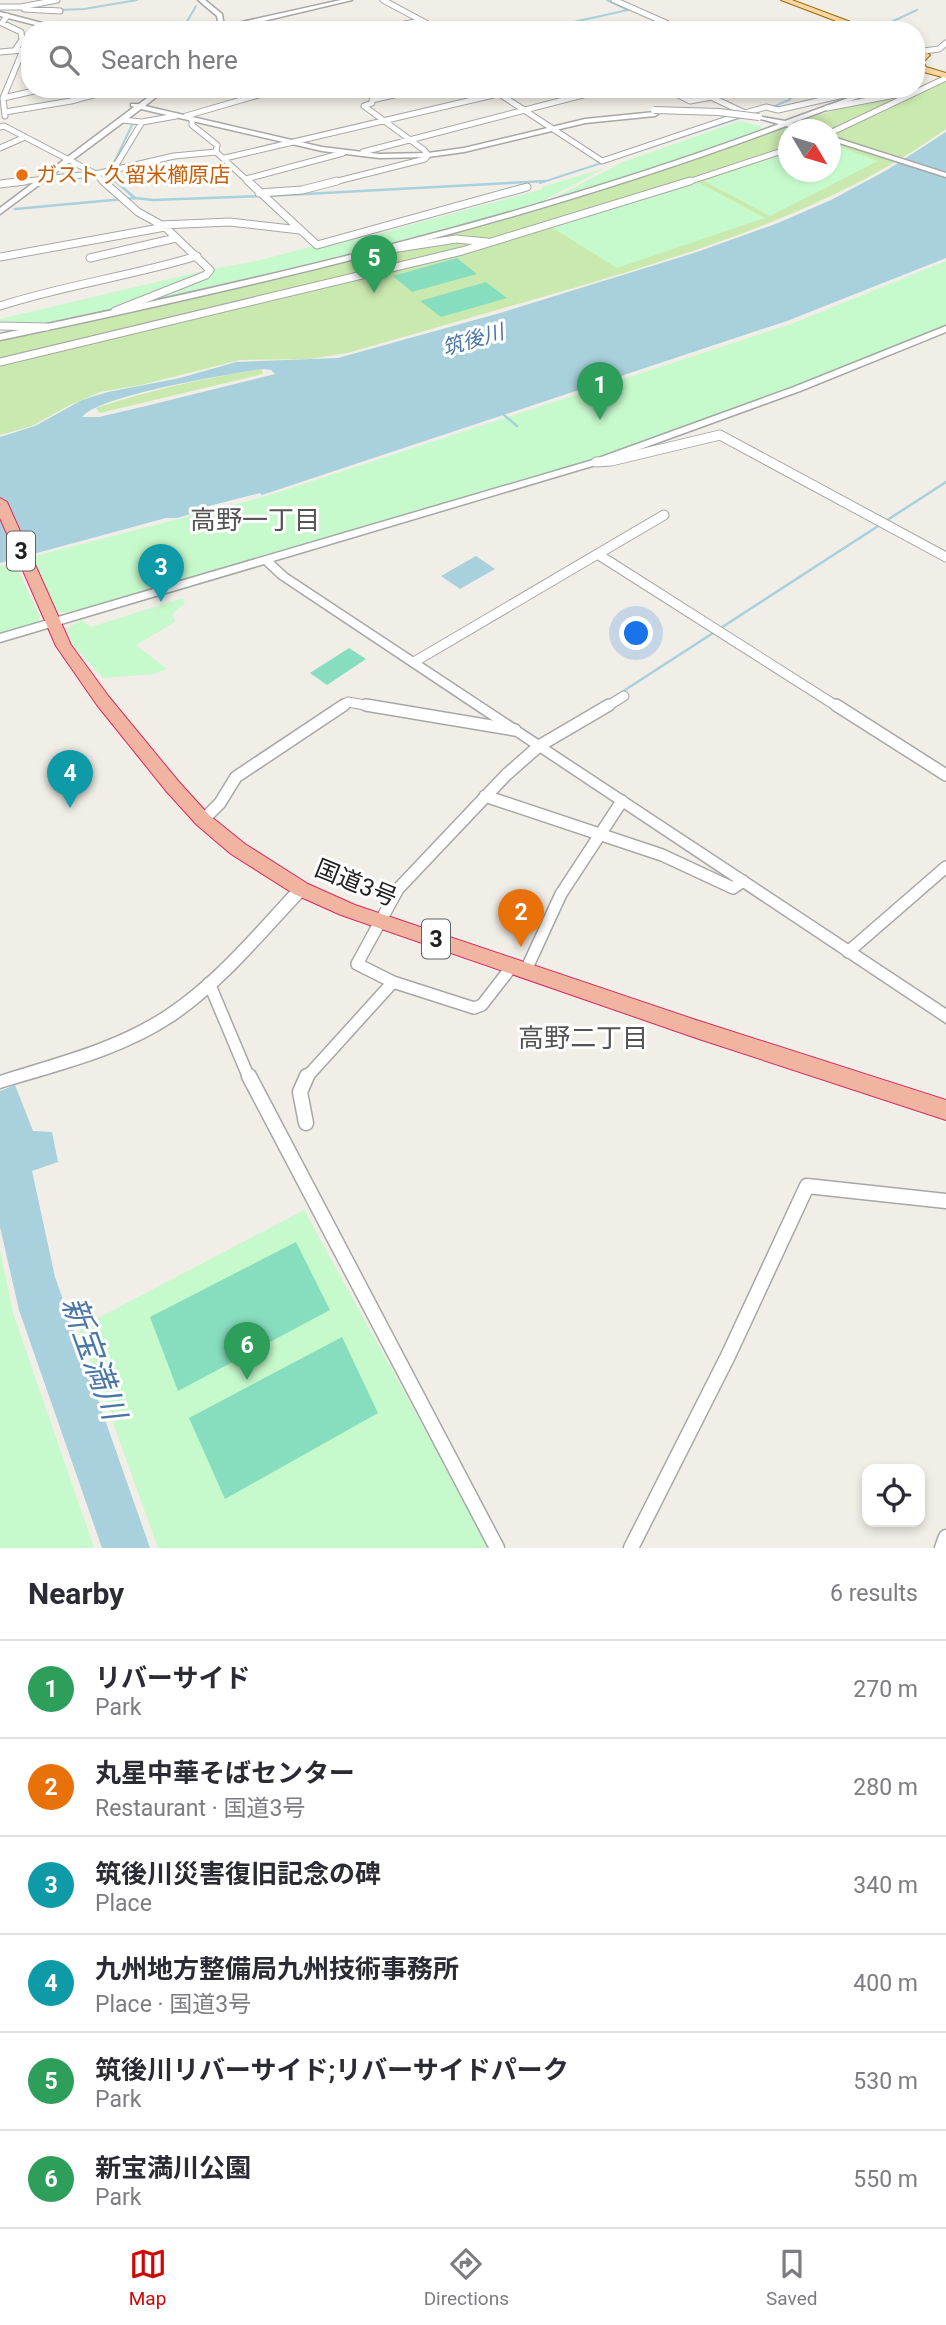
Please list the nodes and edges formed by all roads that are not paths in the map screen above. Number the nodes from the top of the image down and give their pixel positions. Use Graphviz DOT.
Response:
graph roads {
  1 [pos="57,0"];
  2 [pos="201,0"];
  3 [pos="211,0"];
  4 [pos="348,0"];
  5 [pos="383,0"];
  6 [pos="629,0"];
  7 [pos="785,0"];
  8 [pos="617,1"];
  9 [pos="0,7"];
  10 [pos="14,7"];
  11 [pos="60,11"];
  12 [pos="4,15"];
  13 [pos="653,17"];
  14 [pos="28,21"];
  15 [pos="223,21"];
  16 [pos="227,21"];
  17 [pos="256,21"];
  18 [pos="421,21"];
  19 [pos="650,21"];
  20 [pos="662,21"];
  21 [pos="843,21"];
  22 [pos="21,36"];
  23 [pos="21,41"];
  24 [pos="945,45"];
  25 [pos="925,48"];
  26 [pos="15,50"];
  27 [pos="21,50"];
  28 [pos="0,52"];
  29 [pos="21,55"];
  30 [pos="925,67"];
  31 [pos="945,76"];
  32 [pos="925,88"];
  33 [pos="21,94"];
  34 [pos="3,98"];
  35 [pos="82,98"];
  36 [pos="146,98"];
  37 [pos="150,98"];
  38 [pos="251,98"];
  39 [pos="381,98"];
  40 [pos="482,98"];
  41 [pos="506,98"];
  42 [pos="570,98"];
  43 [pos="684,98"];
  44 [pos="706,98"];
  45 [pos="713,98"];
  46 [pos="828,98"];
  47 [pos="850,98"];
  48 [pos="871,98"];
  49 [pos="905,98"];
  50 [pos="138,106"];
  51 [pos="827,108"];
  52 [pos="522,110"];
  53 [pos="5,112"];
  54 [pos="745,113"];
  55 [pos="176,116"];
  56 [pos="189,118"];
  57 [pos="797,119"];
  58 [pos="122,120"];
  59 [pos="386,120"];
  60 [pos="142,121"];
  61 [pos="778,123"];
  62 [pos="2,126"];
  63 [pos="778,126"];
  64 [pos="549,127"];
  65 [pos="841,131"];
  66 [pos="26,137"];
  67 [pos="409,138"];
  68 [pos="841,139"];
  69 [pos="296,142"];
  70 [pos="0,148"];
  71 [pos="216,152"];
  72 [pos="363,152"];
  73 [pos="343,153"];
  74 [pos="778,153"];
  75 [pos="427,154"];
  76 [pos="67,158"];
  77 [pos="225,158"];
  78 [pos="112,170"];
  79 [pos="97,173"];
  80 [pos="946,173"];
  81 [pos="246,178"];
  82 [pos="33,180"];
  83 [pos="42,180"];
  84 [pos="0,184"];
  85 [pos="527,187"];
  86 [pos="262,195"];
  87 [pos="2,208"];
  88 [pos="163,226"];
  89 [pos="300,230"];
  90 [pos="176,238"];
  91 [pos="490,243"];
  92 [pos="360,254"];
  93 [pos="197,256"];
  94 [pos="0,257"];
  95 [pos="90,258"];
  96 [pos="0,306"];
  97 [pos="116,311"];
  98 [pos="0,326"];
  99 [pos="47,327"];
  100 [pos="946,329"];
  101 [pos="0,337"];
  102 [pos="0,362"];
  103 [pos="596,462"];
  104 [pos="0,502"];
  105 [pos="664,515"];
  106 [pos="599,555"];
  107 [pos="946,557"];
  108 [pos="266,560"];
  109 [pos="53,624"];
  110 [pos="0,638"];
  111 [pos="414,662"];
  112 [pos="624,695"];
  113 [pos="515,730"];
  114 [pos="539,746"];
  115 [pos="946,775"];
  116 [pos="485,796"];
  117 [pos="622,801"];
  118 [pos="203,820"];
  119 [pos="600,833"];
  120 [pos="946,867"];
  121 [pos="743,881"];
  122 [pos="301,888"];
  123 [pos="381,921"];
  124 [pos="848,952"];
  125 [pos="520,968"];
  126 [pos="393,982"];
  127 [pos="208,983"];
  128 [pos="946,1017"];
  129 [pos="0,1082"];
  130 [pos="946,1110"];
  131 [pos="306,1123"];
  132 [pos="946,1201"];
  133 [pos="946,1537"];
  134 [pos="496,1548"];
  135 [pos="632,1548"];
  136 [pos="942,1548"];
  1 -- 10 [label="street"];
  2 -- 15 [label="street"];
  3 -- 16 [label="street"];
  4 -- 17 [label="street"];
  5 -- 18 [label="street"];
  6 -- 8 [label="street"];
  7 -- 21 [label="main road"];
  8 -- 13 [label="street"];
  9 -- 10 [label="street"];
  10 -- 11 [label="street"];
  12 -- 14 [label="street"];
  12 -- 22 [label="street"];
  13 -- 19 [label="street"];
  13 -- 20 [label="street"];
  23 -- 26 [label="street"];
  24 -- 25 [label="street"];
  26 -- 27 [label="street"];
  26 -- 28 [label="street"];
  29 -- 34 [label="street"];
  30 -- 31 [label="main road"];
  31 -- 32 [label="street"];
  33 -- 34 [label="street"];
  34 -- 53 [label="street"];
  35 -- 53 [label="street"];
  36 -- 50 [label="street"];
  37 -- 50 [label="street"];
  38 -- 56 [label="street"];
  39 -- 59 [label="street"];
  40 -- 59 [label="street"];
  41 -- 52 [label="street"];
  42 -- 52 [label="street"];
  43 -- 44 [label="street"];
  45 -- 54 [label="street"];
  46 -- 54 [label="street"];
  47 -- 51 [label="street"];
  48 -- 51 [label="street"];
  49 -- 65 [label="street"];
  50 -- 55 [label="street"];
  50 -- 56 [label="street"];
  50 -- 58 [label="street"];
  50 -- 76 [label="street"];
  51 -- 57 [label="street"];
  52 -- 64 [label="street"];
  52 -- 67 [label="street"];
  53 -- 62 [label="street"];
  54 -- 64 [label="street"];
  55 -- 56 [label="street"];
  55 -- 60 [label="street"];
  56 -- 69 [label="street"];
  56 -- 71 [label="street"];
  58 -- 60 [label="street"];
  58 -- 76 [label="street"];
  59 -- 67 [label="street"];
  59 -- 69 [label="street"];
  60 -- 78 [label="street"];
  61 -- 64 [label="street, bridge"];
  62 -- 66 [label="street"];
  63 -- 92 [label="street"];
  64 -- 75 [label="street"];
  66 -- 70 [label="street"];
  66 -- 76 [label="street"];
  67 -- 72 [label="street"];
  67 -- 75 [label="street"];
  68 -- 80 [label="street"];
  69 -- 72 [label="street"];
  69 -- 73 [label="street"];
  69 -- 77 [label="street"];
  71 -- 77 [label="street"];
  71 -- 78 [label="street"];
  72 -- 75 [label="street"];
  73 -- 75 [label="street"];
  73 -- 81 [label="street"];
  74 -- 91 [label="street"];
  75 -- 86 [label="street"];
  76 -- 79 [label="street"];
  76 -- 82 [label="street"];
  76 -- 83 [label="street"];
  77 -- 81 [label="street"];
  78 -- 79 [label="street"];
  79 -- 83 [label="street"];
  79 -- 88 [label="street"];
  81 -- 86 [label="street"];
  82 -- 83 [label="street"];
  82 -- 84 [label="street"];
  82 -- 87 [label="street"];
  83 -- 87 [label="street"];
  85 -- 89 [label="street"];
  86 -- 89 [label="street"];
  88 -- 89 [label="street"];
  88 -- 90 [label="street"];
  88 -- 94 [label="street"];
  90 -- 93 [label="street"];
  90 -- 95 [label="street"];
  91 -- 92 [label="street"];
  91 -- 102 [label="street"];
  92 -- 97 [label="street"];
  93 -- 96 [label="street"];
  93 -- 97 [label="street"];
  97 -- 99 [label="street"];
  98 -- 99 [label="street"];
  99 -- 101 [label="street"];
  100 -- 103 [label="street"];
  103 -- 107 [label="street"];
  103 -- 108 [label="street"];
  104 -- 109 [label="highway, 国道3号 / 3"];
  105 -- 106 [label="street"];
  106 -- 111 [label="street"];
  106 -- 115 [label="street"];
  108 -- 109 [label="street"];
  108 -- 111 [label="street"];
  109 -- 110 [label="street"];
  109 -- 118 [label="highway, 国道3号 / 3"];
  111 -- 113 [label="street"];
  112 -- 114 [label="street"];
  113 -- 114 [label="street"];
  113 -- 118 [label="street"];
  114 -- 116 [label="street"];
  114 -- 117 [label="street"];
  116 -- 119 [label="street"];
  116 -- 123 [label="street"];
  117 -- 119 [label="street"];
  117 -- 121 [label="street"];
  118 -- 122 [label="highway, 国道3号 / 3"];
  119 -- 121 [label="street"];
  119 -- 125 [label="street"];
  120 -- 124 [label="street"];
  121 -- 124 [label="street"];
  122 -- 123 [label="highway, 国道3号 / 3"];
  122 -- 127 [label="street"];
  123 -- 125 [label="highway, 国道3号 / 3"];
  123 -- 126 [label="street"];
  124 -- 128 [label="street"];
  125 -- 126 [label="street"];
  125 -- 130 [label="highway, 国道3号 / 3"];
  126 -- 131 [label="street"];
  127 -- 129 [label="street"];
  127 -- 134 [label="street"];
  132 -- 135 [label="street"];
  133 -- 136 [label="street"];
}
